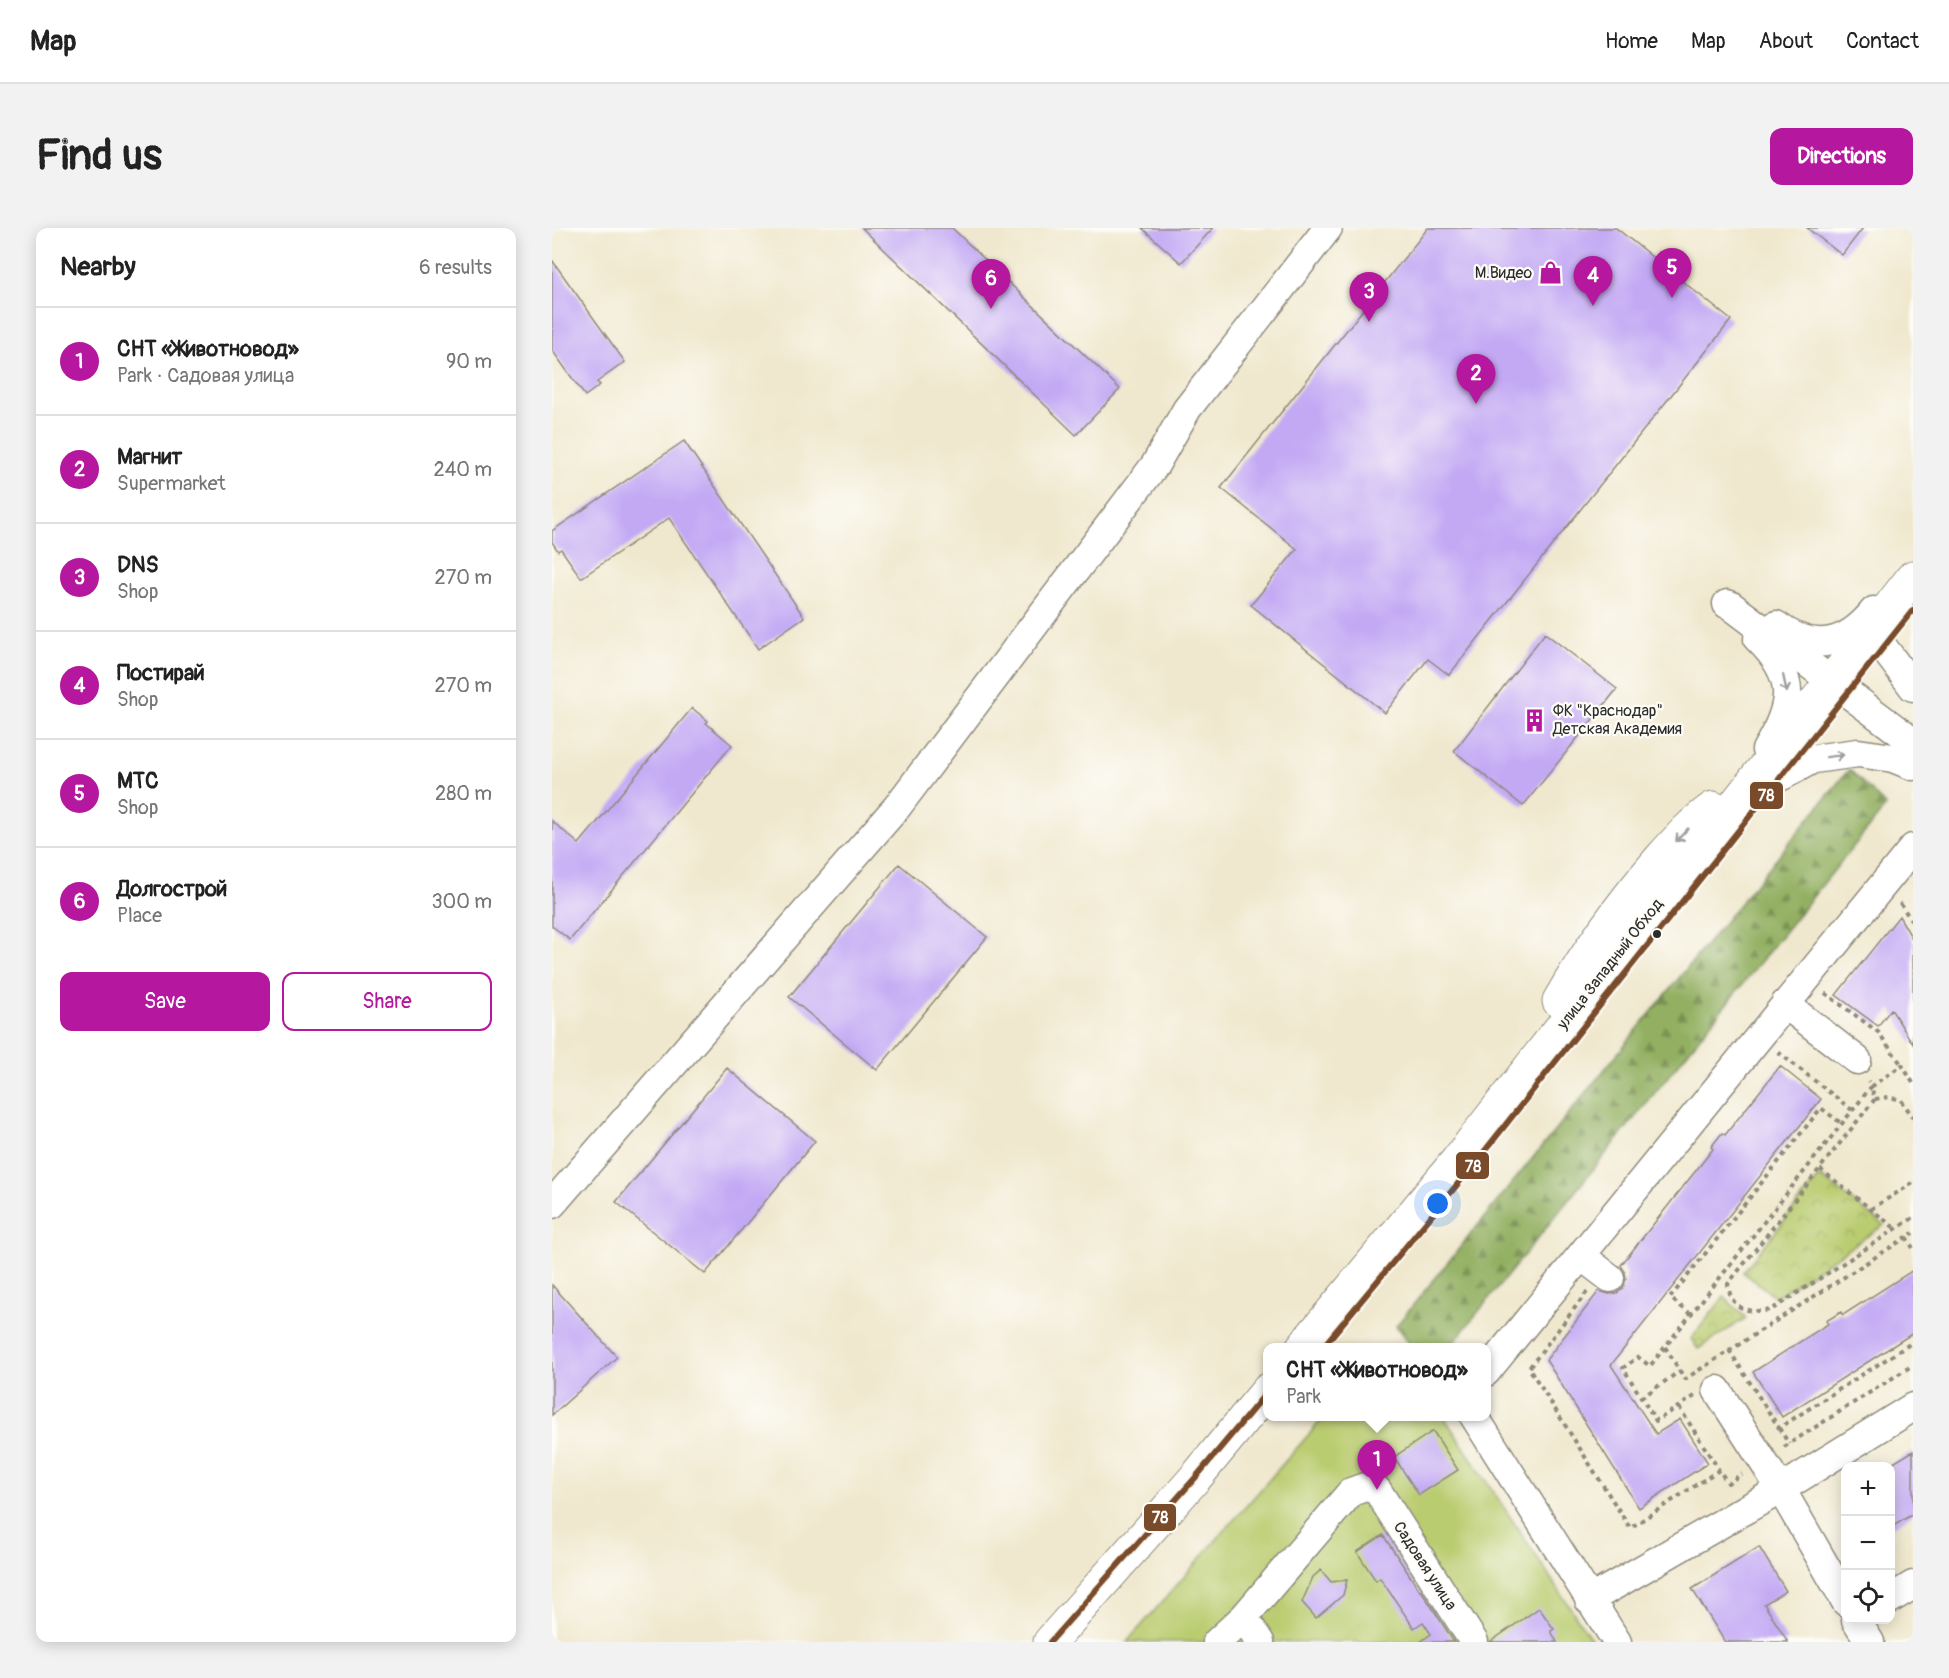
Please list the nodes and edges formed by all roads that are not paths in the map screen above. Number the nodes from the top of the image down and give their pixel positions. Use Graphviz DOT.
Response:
graph roads {
  1 [pos="1328,228"];
  2 [pos="1913,567"];
  3 [pos="1913,577"];
  4 [pos="1733,597"];
  5 [pos="1910,616"];
  6 [pos="1780,628"];
  7 [pos="1883,647"];
  8 [pos="1843,682"];
  9 [pos="1913,687"];
  10 [pos="1913,726"];
  11 [pos="1913,742"];
  12 [pos="1913,766"];
  13 [pos="1782,776"];
  14 [pos="1747,790"];
  15 [pos="1913,848"];
  16 [pos="1795,1011"];
  17 [pos="1857,1060"];
  18 [pos="552,1204"];
  19 [pos="1305,1343"];
  20 [pos="1325,1343"];
  21 [pos="1491,1367"];
  22 [pos="1706,1393"];
  23 [pos="1263,1396"];
  24 [pos="1913,1407"];
  25 [pos="1263,1418"];
  26 [pos="1477,1421"];
  27 [pos="1770,1495"];
  28 [pos="1913,1585"];
  29 [pos="1895,1596"];
  30 [pos="1841,1598"];
  31 [pos="1589,1600"];
  32 [pos="1244,1617"];
  33 [pos="1050,1642"];
  34 [pos="1070,1642"];
  35 [pos="1217,1642"];
  36 [pos="1260,1642"];
  37 [pos="1474,1642"];
  38 [pos="1617,1642"];
  1 -- 18 [label="street"];
  2 -- 6 [label="street"];
  3 -- 8 [label="highway, улица Западный Обход"];
  4 -- 6 [label="street"];
  4 -- 8 [label="street"];
  4 -- 14 [label="street, one-way"];
  5 -- 7 [label="highway, улица Западный Обход"];
  6 -- 8 [label="street"];
  7 -- 8 [label="highway, улица Западный Обход"];
  7 -- 9 [label="street"];
  8 -- 10 [label="street"];
  8 -- 11 [label="street"];
  8 -- 13 [label="highway, улица Западный Обход"];
  8 -- 14 [label="highway, улица Западный Обход"];
  13 -- 12 [label="street, one-way"];
  13 -- 20 [label="highway, улица Западный Обход"];
  14 -- 19 [label="highway, улица Западный Обход, one-way"];
  15 -- 16 [label="street"];
  16 -- 17 [label="street"];
  16 -- 21 [label="street"];
  22 -- 27 [label="street"];
  23 -- 33 [label="highway"];
  24 -- 27 [label="street"];
  25 -- 34 [label="highway"];
  26 -- 31 [label="street"];
  27 -- 30 [label="street"];
  27 -- 31 [label="street"];
  28 -- 29 [label="street"];
  31 -- 38 [label="street"];
  32 -- 35 [label="street"];
  32 -- 36 [label="street"];
  32 -- 37 [label="street, Садовая улица"];
}
